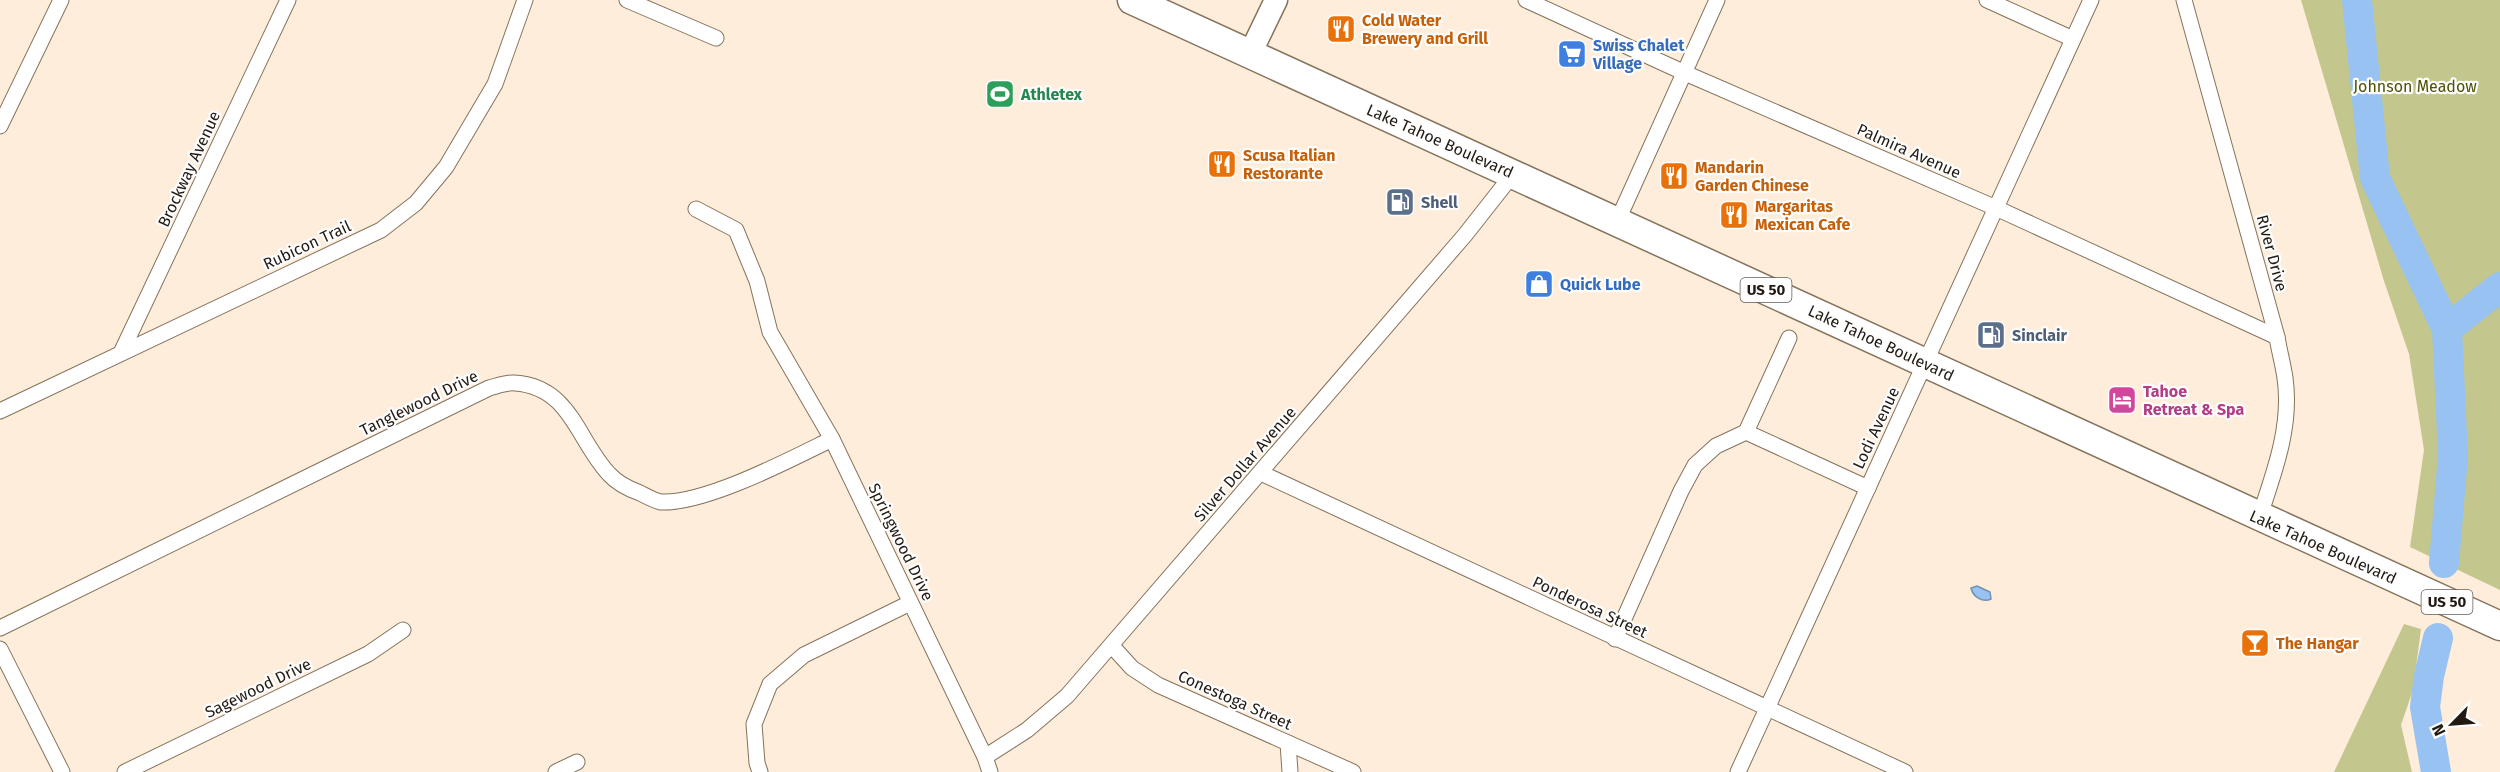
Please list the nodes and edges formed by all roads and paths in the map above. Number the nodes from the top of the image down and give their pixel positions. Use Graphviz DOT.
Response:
graph roads {
  1 [pos="61,0"];
  2 [pos="288,0"];
  3 [pos="525,0"];
  4 [pos="627,0"];
  5 [pos="1132,0"];
  6 [pos="1276,0"];
  7 [pos="1526,0"];
  8 [pos="1718,0"];
  9 [pos="1987,0"];
  10 [pos="2091,0"];
  11 [pos="2184,0"];
  12 [pos="716,38"];
  13 [pos="2073,39"];
  14 [pos="1251,54"];
  15 [pos="1685,73"];
  16 [pos="0,126"];
  17 [pos="1513,174"];
  18 [pos="1996,208"];
  19 [pos="696,209"];
  20 [pos="1617,222"];
  21 [pos="2277,337"];
  22 [pos="1789,338"];
  23 [pos="121,353"];
  24 [pos="1925,363"];
  25 [pos="0,411"];
  26 [pos="1746,432"];
  27 [pos="832,439"];
  28 [pos="1261,473"];
  29 [pos="1868,488"];
  30 [pos="2259,518"];
  31 [pos="910,603"];
  32 [pos="2497,625"];
  33 [pos="0,628"];
  34 [pos="403,630"];
  35 [pos="1615,639"];
  36 [pos="1112,646"];
  37 [pos="0,649"];
  38 [pos="1767,710"];
  39 [pos="1288,743"];
  40 [pos="985,757"];
  41 [pos="577,762"];
  42 [pos="62,772"];
  43 [pos="126,772"];
  44 [pos="556,772"];
  45 [pos="760,772"];
  46 [pos="990,772"];
  47 [pos="1290,772"];
  48 [pos="1353,772"];
  49 [pos="1738,772"];
  50 [pos="1905,772"];
  1 -- 16 [label="street"];
  2 -- 23 [label="street, Brockway Avenue"];
  3 -- 23 [label="street, Rubicon Trail"];
  4 -- 12 [label="street"];
  5 -- 14 [label="highway, Lake Tahoe Boulevard / US 50"];
  6 -- 14 [label="street"];
  7 -- 15 [label="street, Palmira Avenue"];
  8 -- 15 [label="street"];
  9 -- 13 [label="street"];
  10 -- 13 [label="street, Lodi Avenue"];
  11 -- 21 [label="street, River Drive"];
  13 -- 18 [label="street, Lodi Avenue"];
  14 -- 17 [label="highway, Lake Tahoe Boulevard / US 50"];
  15 -- 18 [label="street, Palmira Avenue"];
  15 -- 20 [label="street"];
  17 -- 20 [label="highway, Lake Tahoe Boulevard / US 50"];
  17 -- 28 [label="street, Silver Dollar Avenue"];
  18 -- 21 [label="street, Palmira Avenue"];
  18 -- 24 [label="street, Lodi Avenue"];
  19 -- 27 [label="street, Springwood Drive"];
  20 -- 24 [label="highway, Lake Tahoe Boulevard / US 50"];
  21 -- 30 [label="street, River Drive"];
  22 -- 26 [label="street"];
  23 -- 25 [label="street, Rubicon Trail"];
  24 -- 29 [label="street, Lodi Avenue"];
  24 -- 30 [label="highway, Lake Tahoe Boulevard / US 50"];
  26 -- 29 [label="street"];
  26 -- 35 [label="street"];
  27 -- 31 [label="street, Springwood Drive"];
  27 -- 33 [label="street, Tanglewood Drive"];
  28 -- 35 [label="street, Ponderosa Street"];
  28 -- 36 [label="street, Silver Dollar Avenue"];
  29 -- 38 [label="street, Lodi Avenue"];
  30 -- 32 [label="highway, Lake Tahoe Boulevard / US 50"];
  31 -- 40 [label="street, Springwood Drive"];
  31 -- 45 [label="street"];
  34 -- 43 [label="street, Sagewood Drive"];
  35 -- 38 [label="street, Ponderosa Street"];
  36 -- 39 [label="street, Conestoga Street"];
  36 -- 40 [label="street, Silver Dollar Avenue"];
  37 -- 42 [label="street"];
  38 -- 49 [label="street, Lodi Avenue"];
  38 -- 50 [label="street, Ponderosa Street"];
  39 -- 47 [label="street"];
  39 -- 48 [label="street, Conestoga Street"];
  40 -- 46 [label="street, Springwood Drive"];
  41 -- 44 [label="street"];
}
